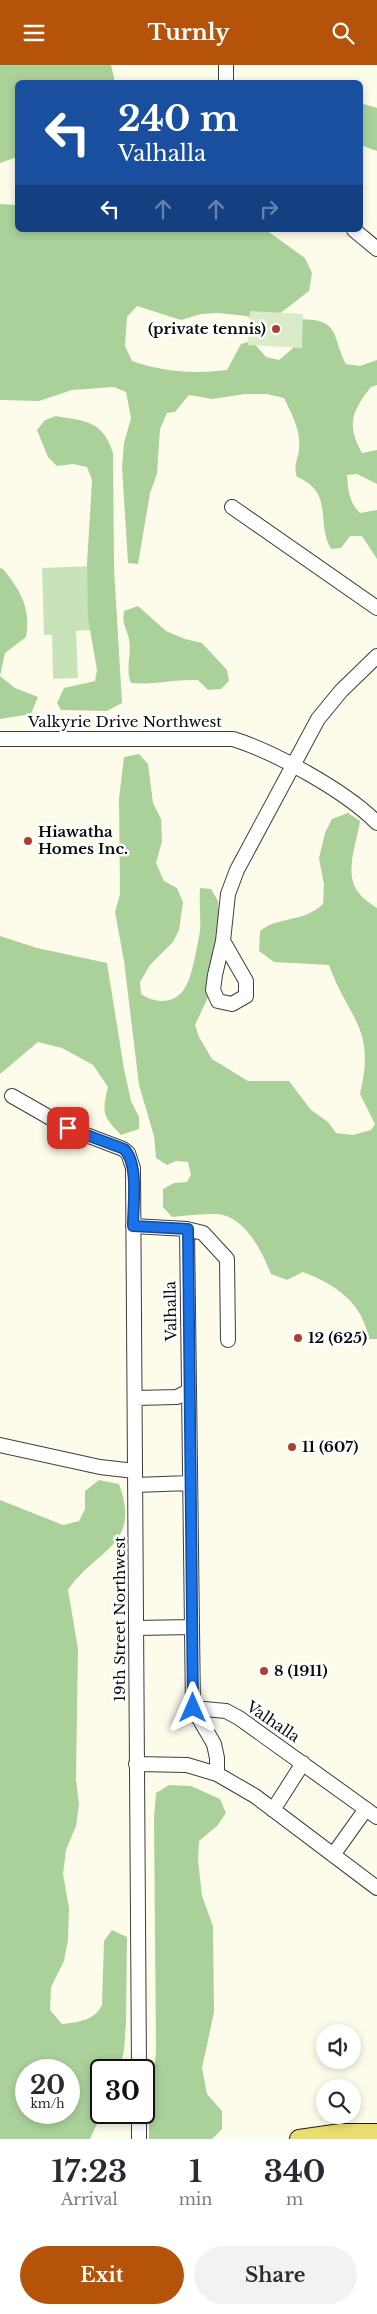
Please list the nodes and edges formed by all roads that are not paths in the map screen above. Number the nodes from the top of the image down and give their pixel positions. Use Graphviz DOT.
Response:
graph roads {
  1 [pos="226,65"];
  2 [pos="226,80"];
  3 [pos="356,232"];
  4 [pos="377,249"];
  5 [pos="232,507"];
  6 [pos="377,608"];
  7 [pos="377,656"];
  8 [pos="0,739"];
  9 [pos="292,767"];
  10 [pos="377,823"];
  11 [pos="223,941"];
  12 [pos="12,1096"];
  13 [pos="133,1226"];
  14 [pos="188,1229"];
  15 [pos="228,1340"];
  16 [pos="189,1391"];
  17 [pos="135,1398"];
  18 [pos="0,1445"];
  19 [pos="135,1478"];
  20 [pos="190,1483"];
  21 [pos="192,1627"];
  22 [pos="136,1628"];
  23 [pos="193,1708"];
  24 [pos="304,1763"];
  25 [pos="136,1764"];
  26 [pos="218,1773"];
  27 [pos="273,1810"];
  28 [pos="372,1813"];
  29 [pos="333,1855"];
  30 [pos="377,1889"];
  31 [pos="139,2059"];
  32 [pos="139,2124"];
  33 [pos="377,2133"];
  34 [pos="140,2139"];
  35 [pos="299,2139"];
  1 -- 2 [label="street"];
  3 -- 4 [label="street"];
  5 -- 6 [label="street"];
  7 -- 9 [label="street"];
  8 -- 9 [label="street, Valkyrie Drive Northwest"];
  9 -- 10 [label="street, Valkyrie Drive Northwest"];
  9 -- 11 [label="street"];
  12 -- 13 [label="street, 19th Street Northwest"];
  13 -- 14 [label="street"];
  13 -- 17 [label="street, 19th Street Northwest"];
  14 -- 15 [label="street"];
  14 -- 16 [label="street, Valhalla"];
  16 -- 17 [label="street"];
  16 -- 20 [label="street, Valhalla"];
  17 -- 19 [label="street, 19th Street Northwest"];
  18 -- 19 [label="street"];
  19 -- 20 [label="street"];
  19 -- 22 [label="street, 19th Street Northwest"];
  20 -- 21 [label="street, Valhalla"];
  21 -- 22 [label="street"];
  21 -- 23 [label="street, Valhalla"];
  22 -- 25 [label="street, 19th Street Northwest"];
  23 -- 24 [label="street, Valhalla"];
  23 -- 26 [label="street"];
  24 -- 27 [label="street, Valhalla"];
  24 -- 28 [label="street, Valhalla"];
  25 -- 26 [label="street"];
  25 -- 31 [label="street, 19th Street Northwest"];
  26 -- 27 [label="street"];
  27 -- 29 [label="street"];
  28 -- 29 [label="street, Valhalla"];
  29 -- 30 [label="street"];
  32 -- 34 [label="street"];
  33 -- 35 [label="main road"];
}
